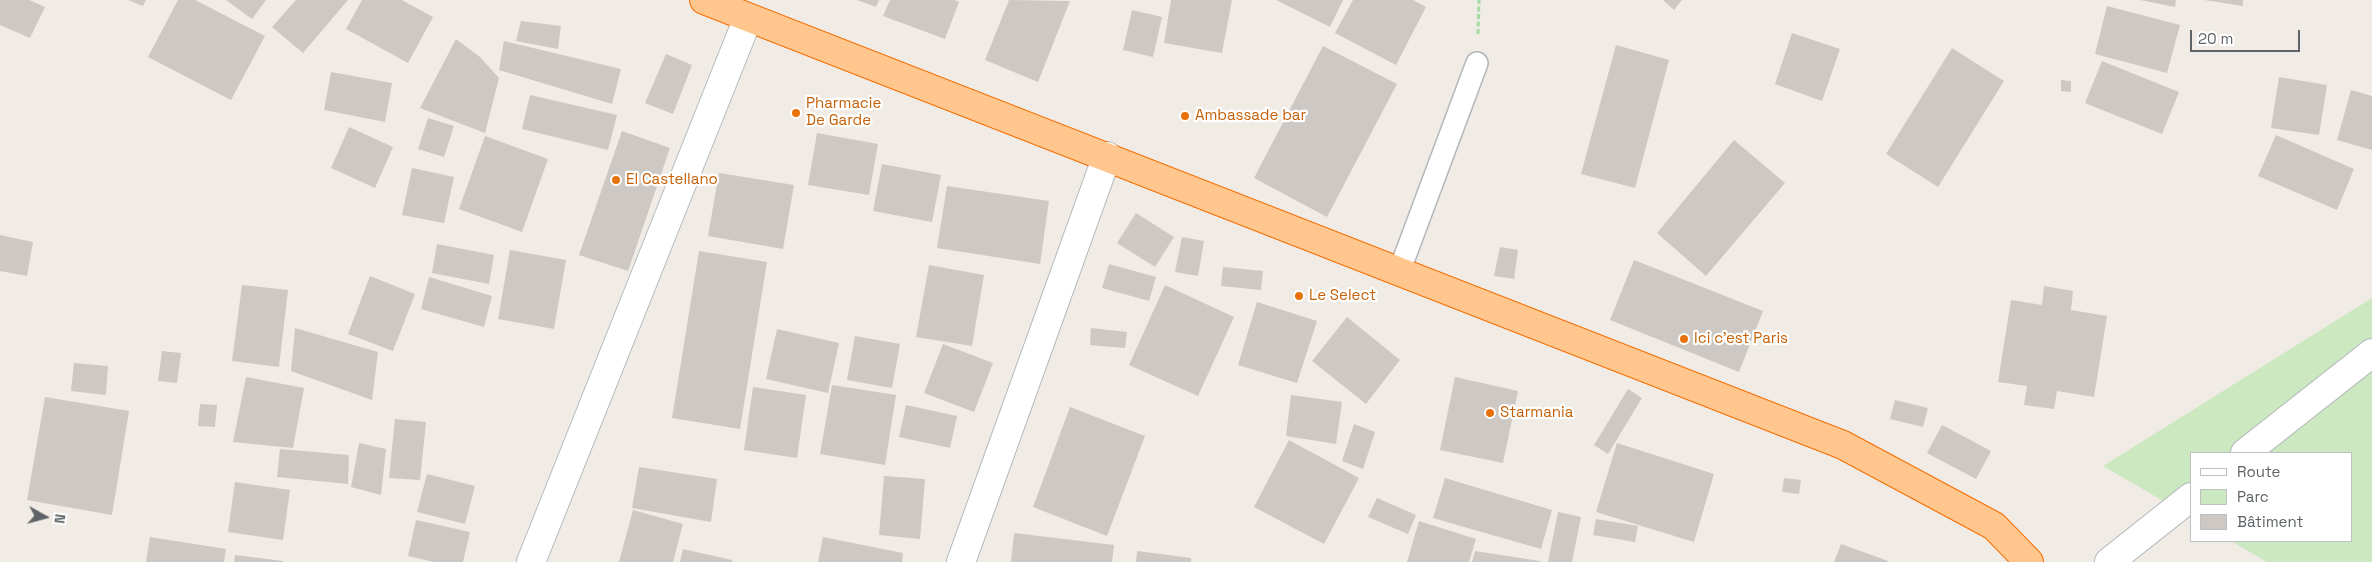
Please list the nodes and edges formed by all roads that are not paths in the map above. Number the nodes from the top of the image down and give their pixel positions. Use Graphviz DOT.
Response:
graph roads {
  1 [pos="704,0"];
  2 [pos="751,9"];
  3 [pos="1478,63"];
  4 [pos="1107,156"];
  5 [pos="1399,272"];
  6 [pos="2372,353"];
  7 [pos="2247,452"];
  8 [pos="2190,498"];
  9 [pos="2113,561"];
  10 [pos="531,562"];
  11 [pos="961,562"];
  12 [pos="2028,562"];
  1 -- 2 [label="highway"];
  2 -- 4 [label="highway"];
  2 -- 10 [label="street"];
  3 -- 5 [label="lane"];
  4 -- 5 [label="highway"];
  4 -- 11 [label="street"];
  5 -- 12 [label="highway"];
  6 -- 7 [label="street"];
  8 -- 9 [label="street"];
}
